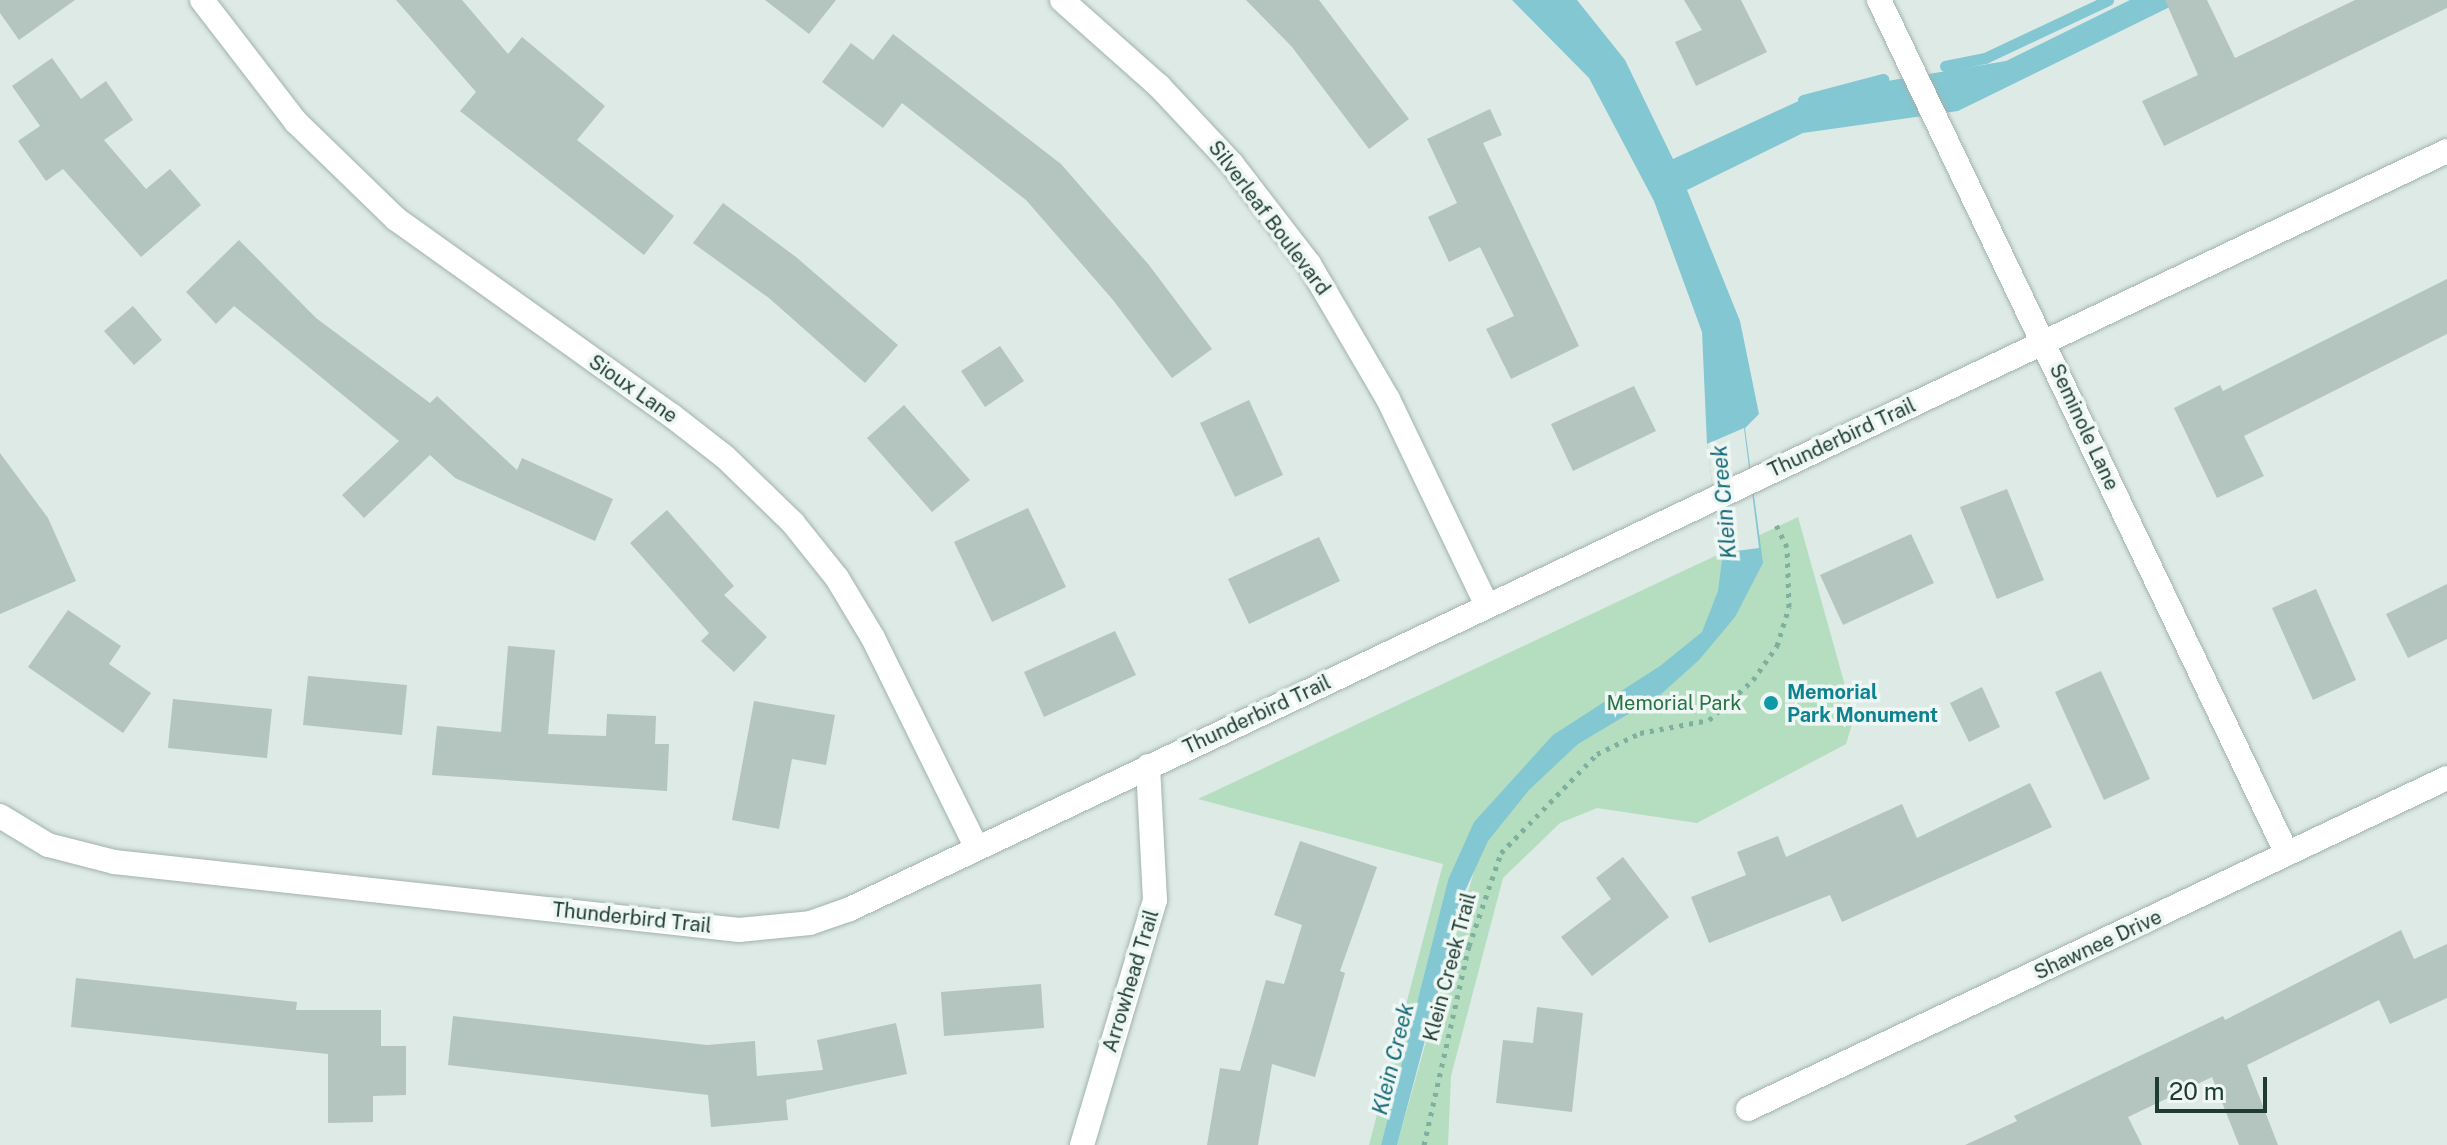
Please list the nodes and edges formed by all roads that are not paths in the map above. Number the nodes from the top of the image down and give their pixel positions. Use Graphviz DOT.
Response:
graph roads {
  1 [pos="202,0"];
  2 [pos="1062,0"];
  3 [pos="1879,0"];
  4 [pos="2447,151"];
  5 [pos="2044,343"];
  6 [pos="1487,606"];
  7 [pos="1148,766"];
  8 [pos="2447,778"];
  9 [pos="0,816"];
  10 [pos="977,848"];
  11 [pos="2287,854"];
  12 [pos="1748,1109"];
  13 [pos="1082,1145"];
  1 -- 10 [label="street, Sioux Lane"];
  2 -- 6 [label="street, Silverleaf Boulevard"];
  3 -- 5 [label="street, Seminole Lane"];
  4 -- 5 [label="street, Thunderbird Trail"];
  5 -- 6 [label="street, Thunderbird Trail"];
  5 -- 11 [label="street, Seminole Lane"];
  6 -- 7 [label="street, Thunderbird Trail"];
  7 -- 10 [label="street, Thunderbird Trail"];
  7 -- 13 [label="street, Arrowhead Trail"];
  8 -- 11 [label="street, Shawnee Drive"];
  9 -- 10 [label="street, Thunderbird Trail"];
  11 -- 12 [label="street, Shawnee Drive"];
}
